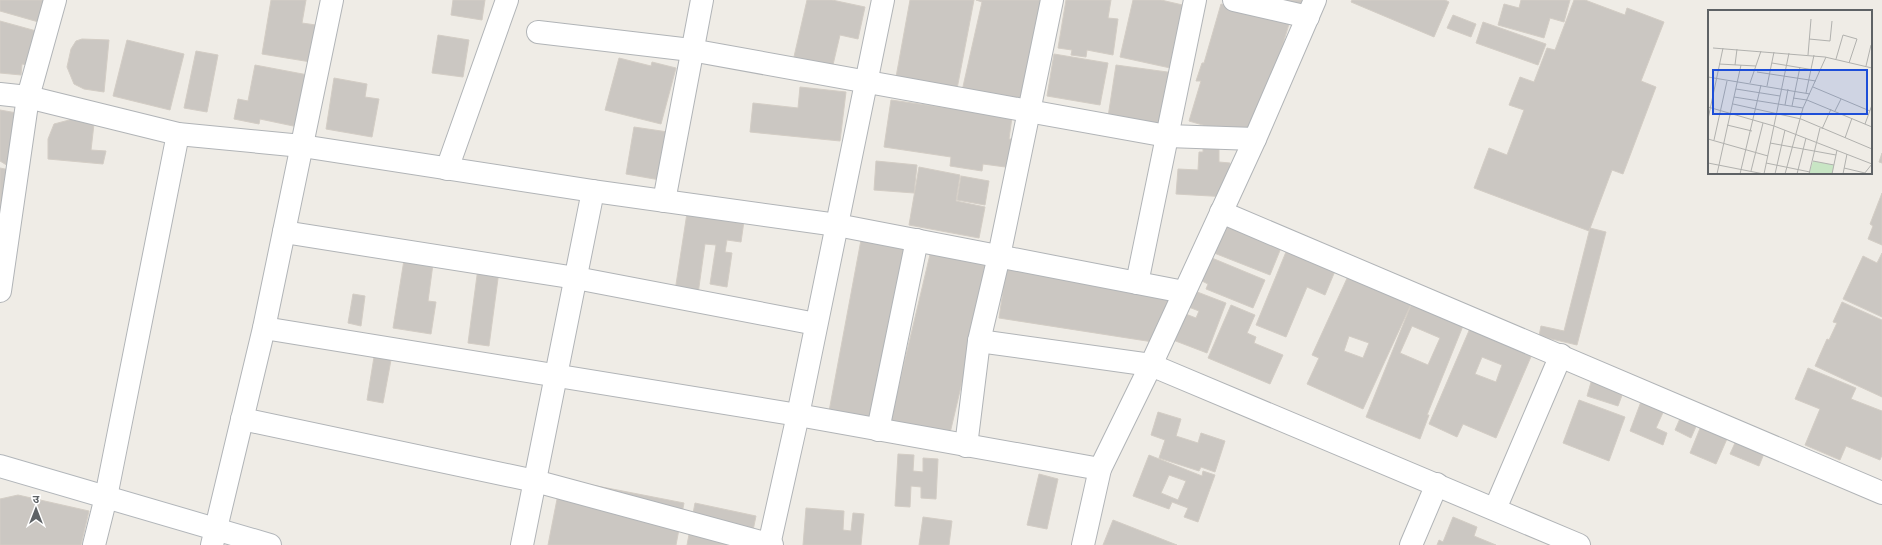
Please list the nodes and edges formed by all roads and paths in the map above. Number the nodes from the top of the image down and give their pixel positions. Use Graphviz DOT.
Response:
graph roads {
  1 [pos="55,0"];
  2 [pos="332,0"];
  3 [pos="507,0"];
  4 [pos="702,0"];
  5 [pos="883,0"];
  6 [pos="1052,0"];
  7 [pos="1195,0"];
  8 [pos="1234,0"];
  9 [pos="1312,8"];
  10 [pos="538,32"];
  11 [pos="692,50"];
  12 [pos="866,81"];
  13 [pos="0,94"];
  14 [pos="28,97"];
  15 [pos="1029,111"];
  16 [pos="178,134"];
  17 [pos="1167,136"];
  18 [pos="1255,140"];
  19 [pos="302,146"];
  20 [pos="447,169"];
  21 [pos="593,191"];
  22 [pos="664,201"];
  23 [pos="1221,212"];
  24 [pos="837,224"];
  25 [pos="284,232"];
  26 [pos="917,240"];
  27 [pos="1000,256"];
  28 [pos="576,278"];
  29 [pos="1137,283"];
  30 [pos="0,291"];
  31 [pos="1184,292"];
  32 [pos="816,324"];
  33 [pos="264,328"];
  34 [pos="979,341"];
  35 [pos="1561,355"];
  36 [pos="1152,365"];
  37 [pos="556,376"];
  38 [pos="798,415"];
  39 [pos="242,419"];
  40 [pos="878,430"];
  41 [pos="966,446"];
  42 [pos="0,466"];
  43 [pos="1100,469"];
  44 [pos="535,481"];
  45 [pos="1437,484"];
  46 [pos="1882,493"];
  47 [pos="106,497"];
  48 [pos="1495,509"];
  49 [pos="214,537"];
  50 [pos="94,545"];
  51 [pos="270,545"];
  52 [pos="522,545"];
  53 [pos="770,545"];
  54 [pos="1083,545"];
  55 [pos="1411,545"];
  56 [pos="1580,545"];
  1 -- 14 [label="street"];
  2 -- 19 [label="street"];
  3 -- 20 [label="street"];
  4 -- 11 [label="street"];
  5 -- 12 [label="street"];
  6 -- 15 [label="street"];
  7 -- 17 [label="street"];
  8 -- 9 [label="street"];
  9 -- 18 [label="street"];
  10 -- 11 [label="street"];
  11 -- 12 [label="street"];
  11 -- 22 [label="street"];
  12 -- 15 [label="street"];
  12 -- 24 [label="street"];
  13 -- 14 [label="street"];
  14 -- 16 [label="street"];
  14 -- 30 [label="street"];
  15 -- 17 [label="street"];
  15 -- 27 [label="street"];
  16 -- 19 [label="street"];
  16 -- 47 [label="street"];
  17 -- 18 [label="street"];
  17 -- 29 [label="street"];
  18 -- 23 [label="street"];
  19 -- 20 [label="street"];
  19 -- 25 [label="street"];
  20 -- 21 [label="street"];
  21 -- 22 [label="street"];
  21 -- 28 [label="street"];
  22 -- 24 [label="street"];
  23 -- 31 [label="street"];
  23 -- 35 [label="street"];
  24 -- 26 [label="street"];
  24 -- 32 [label="street"];
  25 -- 28 [label="street"];
  25 -- 33 [label="street"];
  26 -- 27 [label="street"];
  26 -- 40 [label="street"];
  27 -- 29 [label="street"];
  27 -- 34 [label="street"];
  28 -- 32 [label="street"];
  28 -- 37 [label="street"];
  29 -- 31 [label="street"];
  31 -- 36 [label="street"];
  32 -- 38 [label="street"];
  33 -- 37 [label="street"];
  33 -- 39 [label="street"];
  34 -- 36 [label="street"];
  34 -- 41 [label="street"];
  35 -- 46 [label="street"];
  35 -- 48 [label="street"];
  36 -- 43 [label="street"];
  36 -- 45 [label="street"];
  37 -- 38 [label="street"];
  37 -- 44 [label="street"];
  38 -- 40 [label="street"];
  38 -- 53 [label="street"];
  39 -- 44 [label="street"];
  39 -- 49 [label="street"];
  40 -- 41 [label="street"];
  41 -- 43 [label="street"];
  42 -- 47 [label="street"];
  43 -- 54 [label="street"];
  44 -- 52 [label="street"];
  44 -- 53 [label="street"];
  45 -- 48 [label="street"];
  45 -- 55 [label="street"];
  47 -- 49 [label="street"];
  47 -- 50 [label="street"];
  48 -- 56 [label="street"];
  49 -- 51 [label="street"];
}
